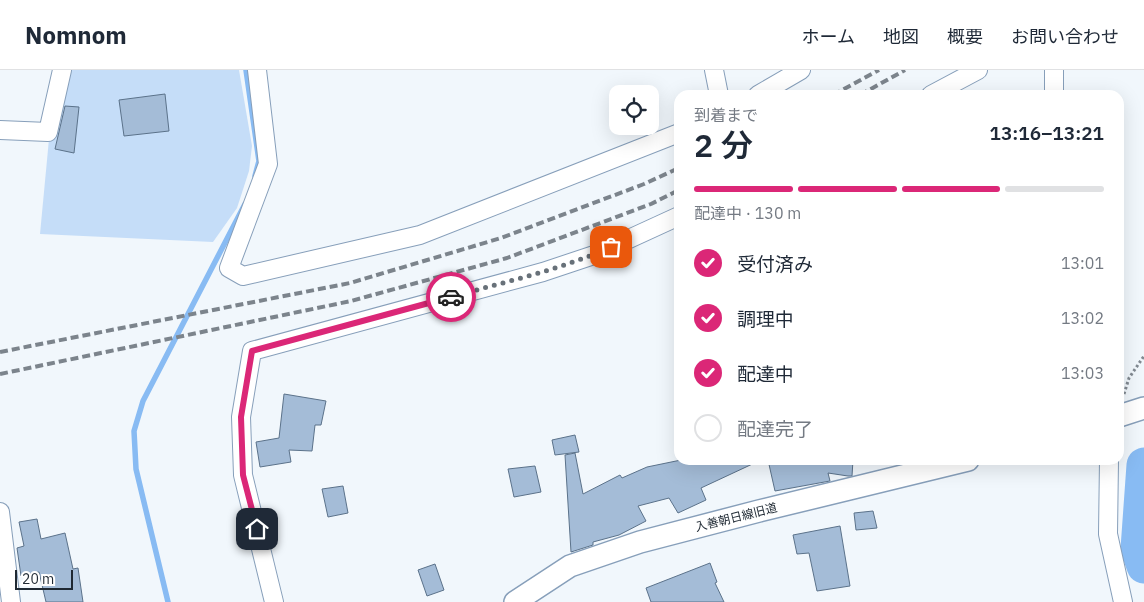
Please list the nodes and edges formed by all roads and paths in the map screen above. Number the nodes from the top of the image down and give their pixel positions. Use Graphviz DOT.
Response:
graph roads {
  1 [pos="62,70"];
  2 [pos="258,70"];
  3 [pos="714,70"];
  4 [pos="801,70"];
  5 [pos="978,70"];
  6 [pos="1054,70"];
  7 [pos="718,90"];
  8 [pos="767,90"];
  9 [pos="940,90"];
  10 [pos="1054,90"];
  11 [pos="0,130"];
  12 [pos="674,135"];
  13 [pos="674,218"];
  14 [pos="1144,356"];
  15 [pos="1129,410"];
  16 [pos="947,465"];
  17 [pos="1109,465"];
  18 [pos="0,512"];
  19 [pos="11,602"];
  20 [pos="274,602"];
  21 [pos="515,602"];
  22 [pos="1123,602"];
  1 -- 11 [label="street"];
  2 -- 12 [label="street"];
  3 -- 7 [label="street"];
  4 -- 8 [label="street"];
  5 -- 9 [label="street"];
  6 -- 10 [label="street"];
  13 -- 20 [label="street"];
  14 -- 15 [label="path"];
  16 -- 21 [label="street, 入善朝日線旧道"];
  17 -- 22 [label="street"];
  18 -- 19 [label="street"];
}
